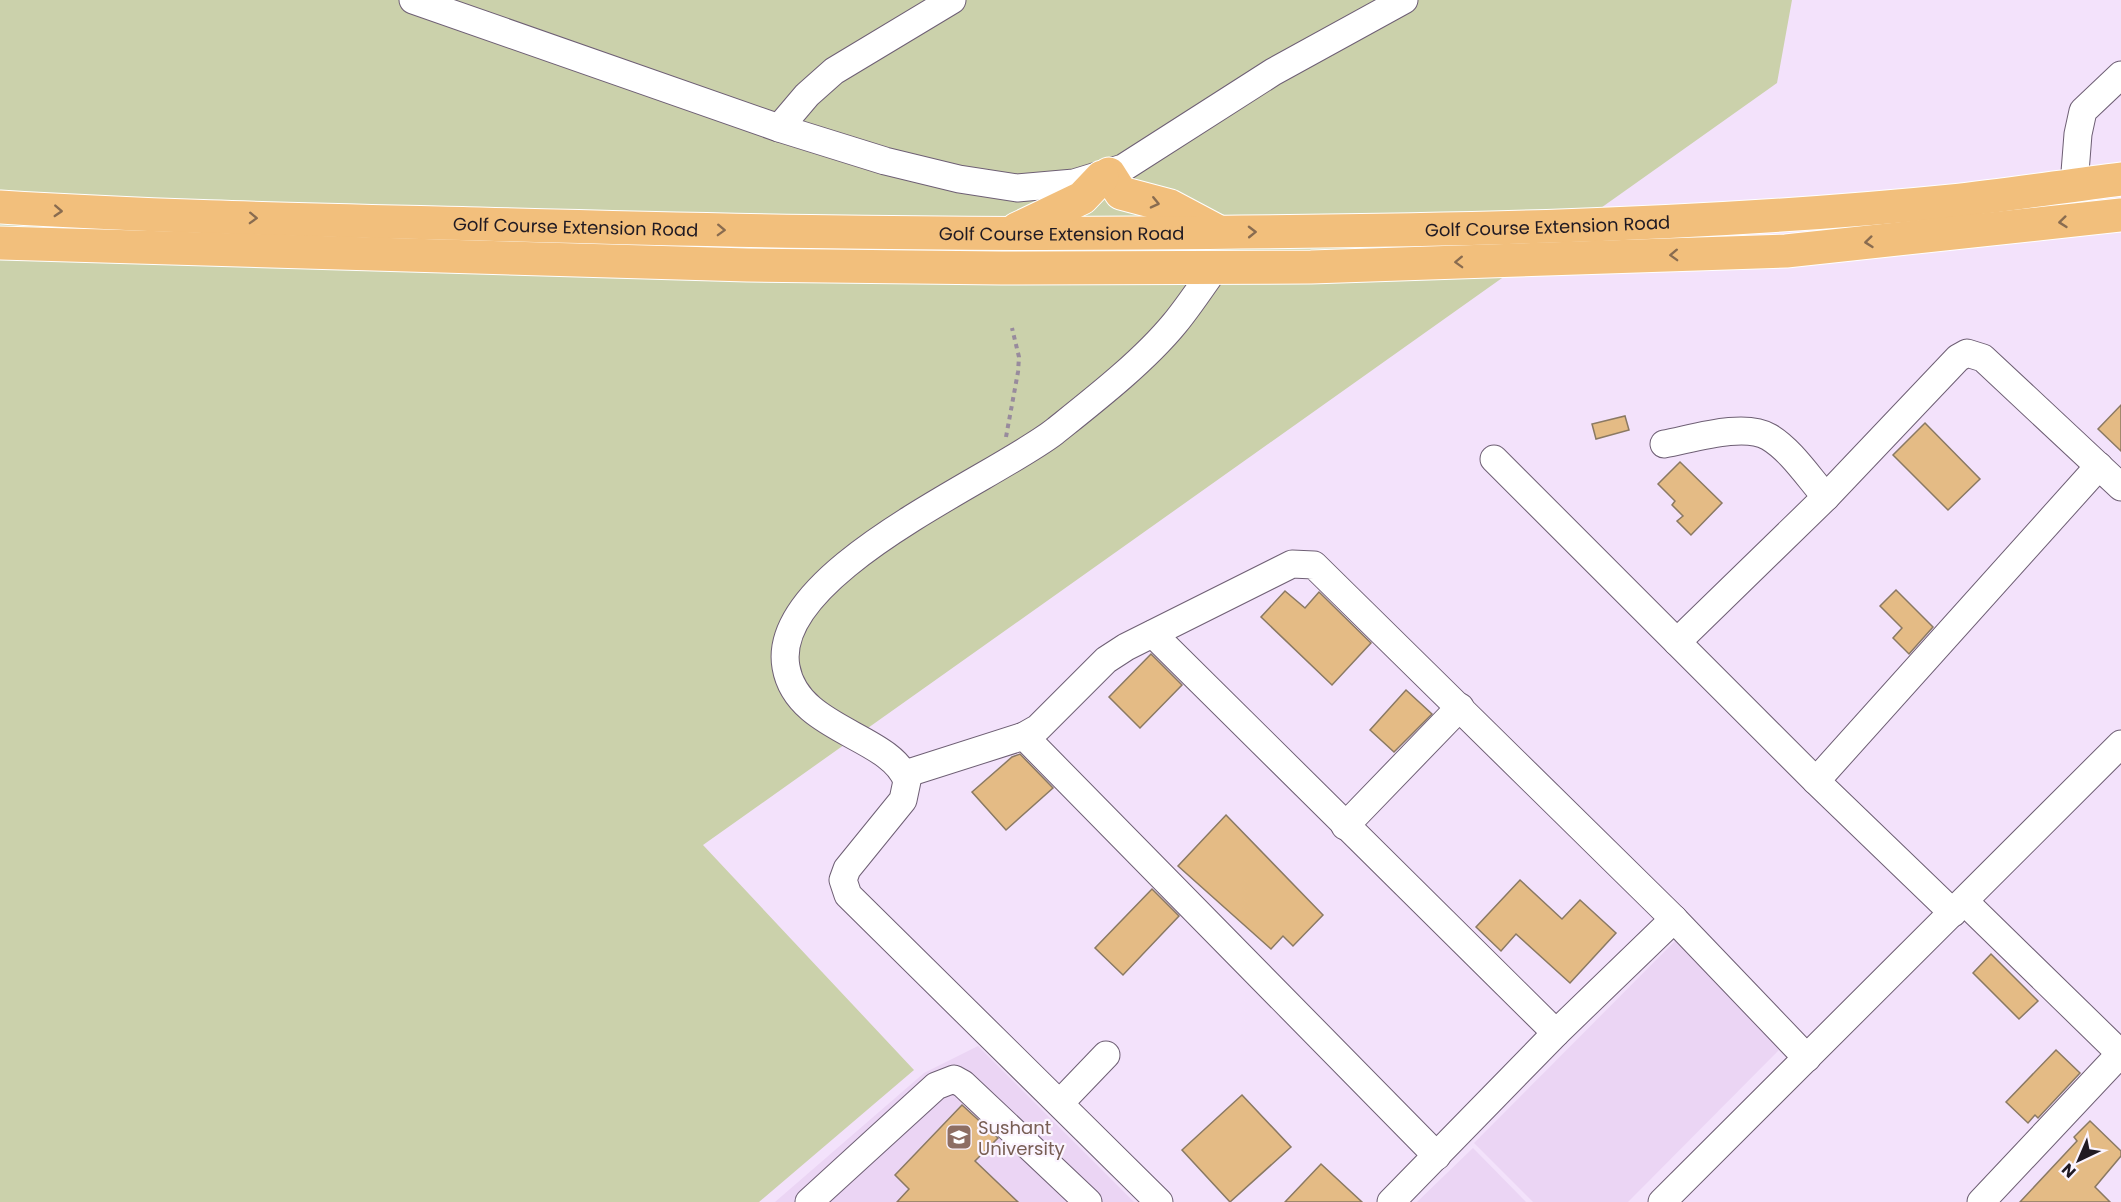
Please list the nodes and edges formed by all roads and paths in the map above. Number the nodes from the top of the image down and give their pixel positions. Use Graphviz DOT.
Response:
graph roads {
  1 [pos="413,0"];
  2 [pos="952,0"];
  3 [pos="1404,0"];
  4 [pos="2121,75"];
  5 [pos="779,128"];
  6 [pos="1105,175"];
  7 [pos="2121,179"];
  8 [pos="2074,185"];
  9 [pos="0,207"];
  10 [pos="2121,216"];
  11 [pos="1493,227"];
  12 [pos="1220,232"];
  13 [pos="903,234"];
  14 [pos="1004,234"];
  15 [pos="0,243"];
  16 [pos="1493,261"];
  17 [pos="902,267"];
  18 [pos="1215,268"];
  19 [pos="1012,328"];
  20 [pos="1664,444"];
  21 [pos="1494,459"];
  22 [pos="1000,464"];
  23 [pos="2099,466"];
  24 [pos="2121,487"];
  25 [pos="1826,497"];
  26 [pos="1153,634"];
  27 [pos="1677,642"];
  28 [pos="1460,707"];
  29 [pos="1024,736"];
  30 [pos="2117,756"];
  31 [pos="905,774"];
  32 [pos="1816,781"];
  33 [pos="1345,826"];
  34 [pos="1959,908"];
  35 [pos="1674,918"];
  36 [pos="1556,1033"];
  37 [pos="2121,1054"];
  38 [pos="1106,1055"];
  39 [pos="1807,1058"];
  40 [pos="1060,1103"];
  41 [pos="1437,1156"];
  42 [pos="1073,1198"];
  43 [pos="1986,1200"];
  44 [pos="809,1202"];
  45 [pos="1159,1202"];
  46 [pos="1391,1202"];
  47 [pos="1662,1202"];
  1 -- 5 [label="street"];
  2 -- 5 [label="street"];
  3 -- 6 [label="street"];
  4 -- 8 [label="street"];
  5 -- 6 [label="street"];
  6 -- 12 [label="main road, one-way"];
  6 -- 14 [label="main road"];
  7 -- 8 [label="main road, Golf Course Extension Road"];
  8 -- 11 [label="main road, Golf Course Extension Road"];
  9 -- 13 [label="main road, Golf Course Extension Road, one-way"];
  10 -- 16 [label="main road, Golf Course Extension Road, one-way"];
  12 -- 11 [label="main road, Golf Course Extension Road, one-way"];
  11 -- 16 [label="main road"];
  12 -- 14 [label="main road, Golf Course Extension Road"];
  13 -- 14 [label="main road, Golf Course Extension Road"];
  13 -- 17 [label="main road"];
  15 -- 17 [label="main road, Golf Course Extension Road"];
  16 -- 18 [label="main road, Golf Course Extension Road, one-way"];
  17 -- 18 [label="main road, Golf Course Extension Road"];
  18 -- 22 [label="street"];
  19 -- 22 [label="path"];
  20 -- 25 [label="street"];
  21 -- 27 [label="street"];
  22 -- 31 [label="street"];
  23 -- 24 [label="street"];
  23 -- 25 [label="street"];
  23 -- 32 [label="street"];
  25 -- 27 [label="street"];
  26 -- 28 [label="street"];
  26 -- 29 [label="street"];
  26 -- 33 [label="street"];
  27 -- 32 [label="street"];
  28 -- 33 [label="street"];
  28 -- 35 [label="street"];
  29 -- 31 [label="street"];
  29 -- 41 [label="street"];
  30 -- 34 [label="street"];
  31 -- 40 [label="street"];
  32 -- 34 [label="street"];
  33 -- 36 [label="street"];
  34 -- 37 [label="street"];
  34 -- 39 [label="street"];
  35 -- 36 [label="street"];
  35 -- 39 [label="street"];
  36 -- 41 [label="street"];
  37 -- 43 [label="street"];
  38 -- 40 [label="street"];
  39 -- 47 [label="street"];
  40 -- 45 [label="street"];
  41 -- 46 [label="street"];
  42 -- 44 [label="street"];
}
